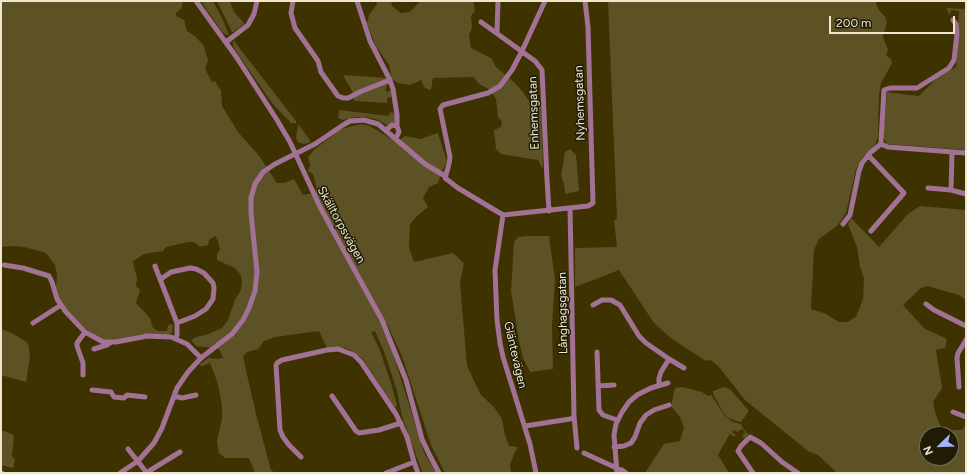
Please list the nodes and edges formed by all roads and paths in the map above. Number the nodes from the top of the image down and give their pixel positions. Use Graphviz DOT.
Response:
graph roads {
  1 [pos="196,1"];
  2 [pos="257,1"];
  3 [pos="293,1"];
  4 [pos="357,1"];
  5 [pos="498,1"];
  6 [pos="546,1"];
  7 [pos="585,1"];
  8 [pos="953,20"];
  9 [pos="481,22"];
  10 [pos="497,32"];
  11 [pos="226,42"];
  12 [pos="522,51"];
  13 [pos="390,80"];
  14 [pos="396,126"];
  15 [pos="386,130"];
  16 [pos="396,138"];
  17 [pos="881,144"];
  18 [pos="952,152"];
  19 [pos="966,153"];
  20 [pos="295,154"];
  21 [pos="868,155"];
  22 [pos="445,176"];
  23 [pos="928,188"];
  24 [pos="951,190"];
  25 [pos="966,194"];
  26 [pos="570,208"];
  27 [pos="549,211"];
  28 [pos="503,215"];
  29 [pos="843,224"];
  30 [pos="871,231"];
  31 [pos="4,265"];
  32 [pos="155,266"];
  33 [pos="161,279"];
  34 [pos="926,304"];
  35 [pos="61,305"];
  36 [pos="593,305"];
  37 [pos="33,323"];
  38 [pos="178,323"];
  39 [pos="966,326"];
  40 [pos="85,332"];
  41 [pos="176,338"];
  42 [pos="966,340"];
  43 [pos="110,343"];
  44 [pos="94,349"];
  45 [pos="597,352"];
  46 [pos="201,358"];
  47 [pos="669,359"];
  48 [pos="684,368"];
  49 [pos="83,375"];
  50 [pos="668,383"];
  51 [pos="614,385"];
  52 [pos="659,385"];
  53 [pos="598,386"];
  54 [pos="959,387"];
  55 [pos="92,390"];
  56 [pos="196,395"];
  57 [pos="174,396"];
  58 [pos="332,396"];
  59 [pos="145,397"];
  60 [pos="669,405"];
  61 [pos="953,412"];
  62 [pos="574,416"];
  63 [pos="966,417"];
  64 [pos="617,420"];
  65 [pos="401,423"];
  66 [pos="525,426"];
  67 [pos="614,447"];
  68 [pos="577,448"];
  69 [pos="128,449"];
  70 [pos="180,452"];
  71 [pos="584,453"];
  72 [pos="301,457"];
  73 [pos="138,461"];
  74 [pos="414,462"];
  75 [pos="616,470"];
  76 [pos="793,472"];
  77 [pos="120,473"];
  78 [pos="147,473"];
  79 [pos="386,473"];
  80 [pos="418,473"];
  81 [pos="439,473"];
  82 [pos="536,473"];
  83 [pos="626,473"];
  84 [pos="753,473"];
  1 -- 11 [label="street, Skälltorpsvägen"];
  2 -- 11 [label="street"];
  3 -- 13 [label="street"];
  4 -- 13 [label="street"];
  5 -- 10 [label="street"];
  6 -- 12 [label="street"];
  7 -- 26 [label="street, Nyhemsgatan"];
  8 -- 17 [label="street"];
  9 -- 10 [label="street, Enhemsgatan"];
  10 -- 12 [label="street, Enhemsgatan"];
  11 -- 20 [label="street, Skälltorpsvägen"];
  12 -- 22 [label="street"];
  12 -- 27 [label="street, Enhemsgatan"];
  13 -- 14 [label="street"];
  14 -- 15 [label="street"];
  14 -- 16 [label="street"];
  15 -- 16 [label="street"];
  15 -- 20 [label="street"];
  16 -- 22 [label="street"];
  17 -- 18 [label="street"];
  17 -- 21 [label="street"];
  18 -- 19 [label="street"];
  18 -- 24 [label="street"];
  20 -- 46 [label="street"];
  20 -- 81 [label="street, Skälltorpsvägen"];
  21 -- 29 [label="street"];
  21 -- 30 [label="street"];
  22 -- 28 [label="street"];
  23 -- 24 [label="street"];
  24 -- 25 [label="street"];
  26 -- 27 [label="street"];
  26 -- 62 [label="street, Långhagsgatan"];
  27 -- 28 [label="street"];
  28 -- 66 [label="street, Gläntevägen"];
  31 -- 35 [label="street"];
  32 -- 33 [label="street"];
  33 -- 38 [label="street"];
  33 -- 38 [label="street"];
  34 -- 39 [label="street"];
  35 -- 37 [label="street"];
  35 -- 40 [label="street"];
  36 -- 47 [label="street"];
  38 -- 41 [label="street"];
  40 -- 43 [label="street"];
  40 -- 49 [label="street"];
  41 -- 43 [label="street"];
  41 -- 46 [label="street"];
  42 -- 54 [label="street"];
  43 -- 44 [label="street"];
  45 -- 53 [label="street"];
  46 -- 57 [label="street"];
  47 -- 48 [label="street"];
  47 -- 52 [label="street"];
  50 -- 52 [label="street"];
  51 -- 53 [label="street"];
  52 -- 64 [label="street"];
  53 -- 64 [label="street"];
  55 -- 59 [label="street"];
  56 -- 57 [label="street"];
  57 -- 73 [label="street"];
  58 -- 65 [label="street"];
  60 -- 67 [label="street"];
  61 -- 63 [label="street"];
  62 -- 66 [label="street"];
  62 -- 68 [label="street, Långhagsgatan"];
  64 -- 67 [label="street"];
  65 -- 72 [label="street"];
  65 -- 74 [label="street"];
  66 -- 82 [label="street, Gläntevägen"];
  67 -- 75 [label="street"];
  69 -- 73 [label="street"];
  70 -- 78 [label="street"];
  71 -- 75 [label="street"];
  73 -- 77 [label="street"];
  73 -- 78 [label="street"];
  74 -- 79 [label="street"];
  74 -- 80 [label="street"];
  75 -- 83 [label="street"];
  76 -- 84 [label="street"];
}
